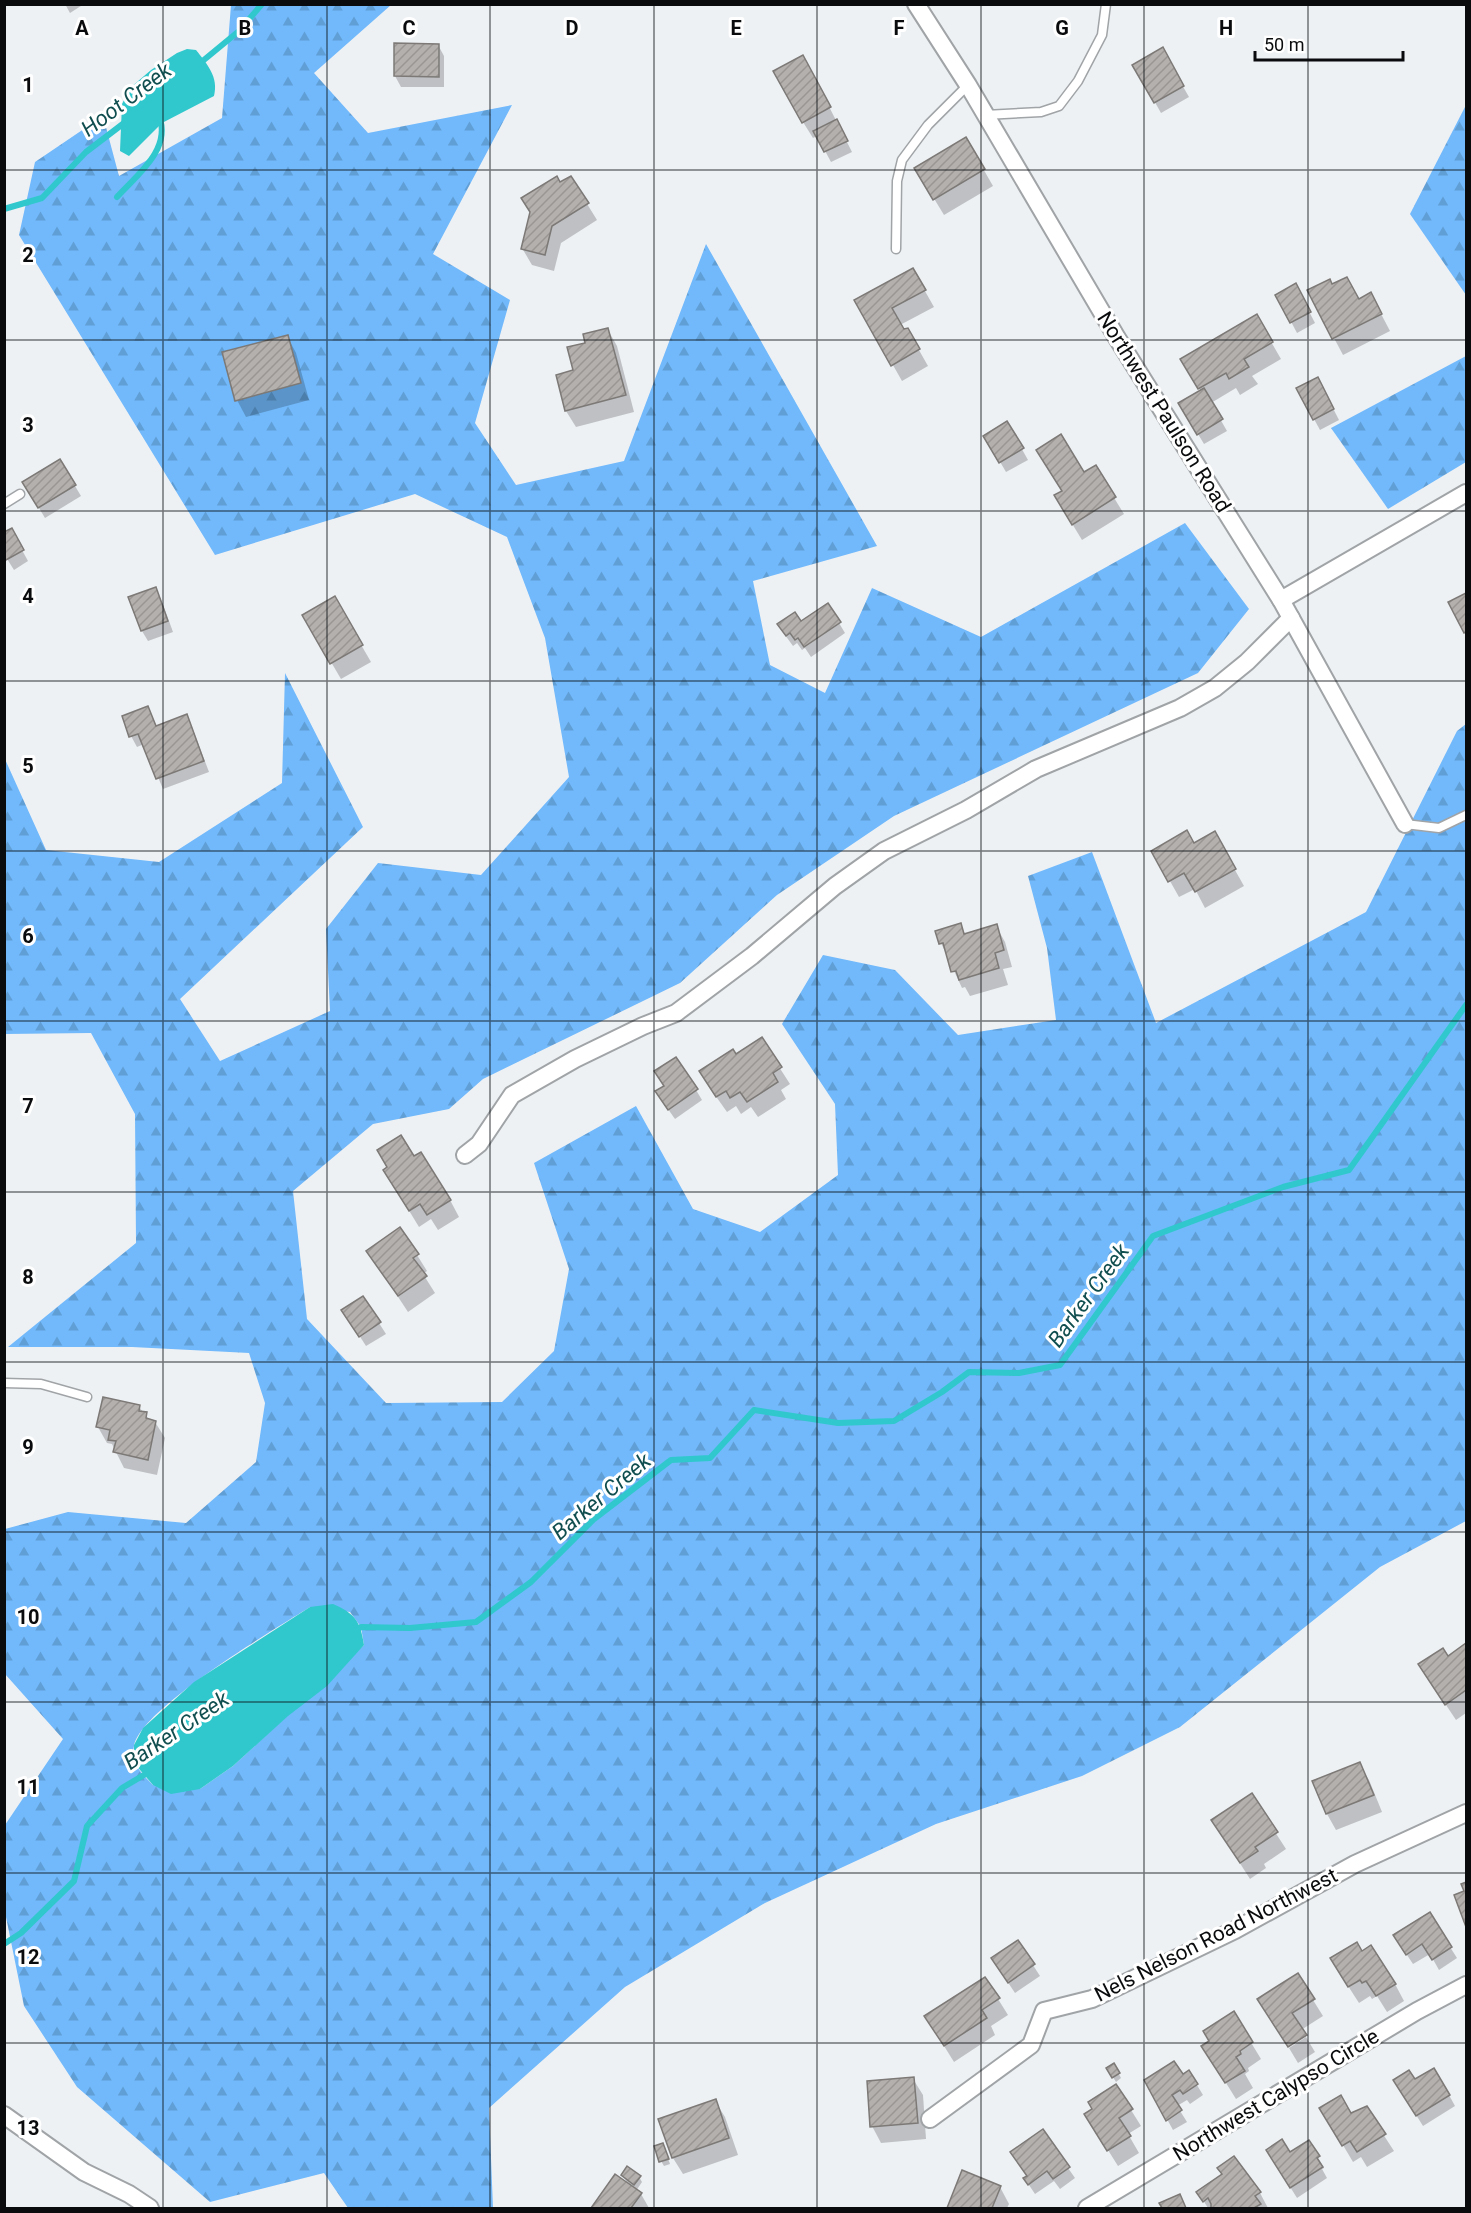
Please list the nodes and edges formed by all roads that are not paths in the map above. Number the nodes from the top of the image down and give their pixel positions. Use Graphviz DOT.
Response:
graph roads {
  1 [pos="916,4"];
  2 [pos="1106,4"];
  3 [pos="968,85"];
  4 [pos="986,115"];
  5 [pos="896,249"];
  6 [pos="1467,493"];
  7 [pos="20,494"];
  8 [pos="4,504"];
  9 [pos="1281,600"];
  10 [pos="1291,618"];
  11 [pos="1467,815"];
  12 [pos="1405,824"];
  13 [pos="465,1155"];
  14 [pos="4,1383"];
  15 [pos="87,1397"];
  16 [pos="1467,1813"];
  17 [pos="1467,1985"];
  18 [pos="4,2115"];
  19 [pos="930,2119"];
  20 [pos="150,2208"];
  21 [pos="1087,2208"];
  1 -- 3 [label="street, Northwest Paulson Road"];
  2 -- 4 [label="lane"];
  3 -- 4 [label="street, Northwest Paulson Road"];
  3 -- 5 [label="lane"];
  4 -- 9 [label="street, Northwest Paulson Road"];
  6 -- 9 [label="street"];
  7 -- 8 [label="lane"];
  9 -- 10 [label="street, Northwest Paulson Road"];
  10 -- 12 [label="street, Northwest Paulson Road"];
  10 -- 13 [label="street"];
  11 -- 12 [label="lane"];
  14 -- 15 [label="lane"];
  16 -- 19 [label="street, Nels Nelson Road Northwest"];
  17 -- 21 [label="street, Northwest Calypso Circle"];
  18 -- 20 [label="street"];
}
